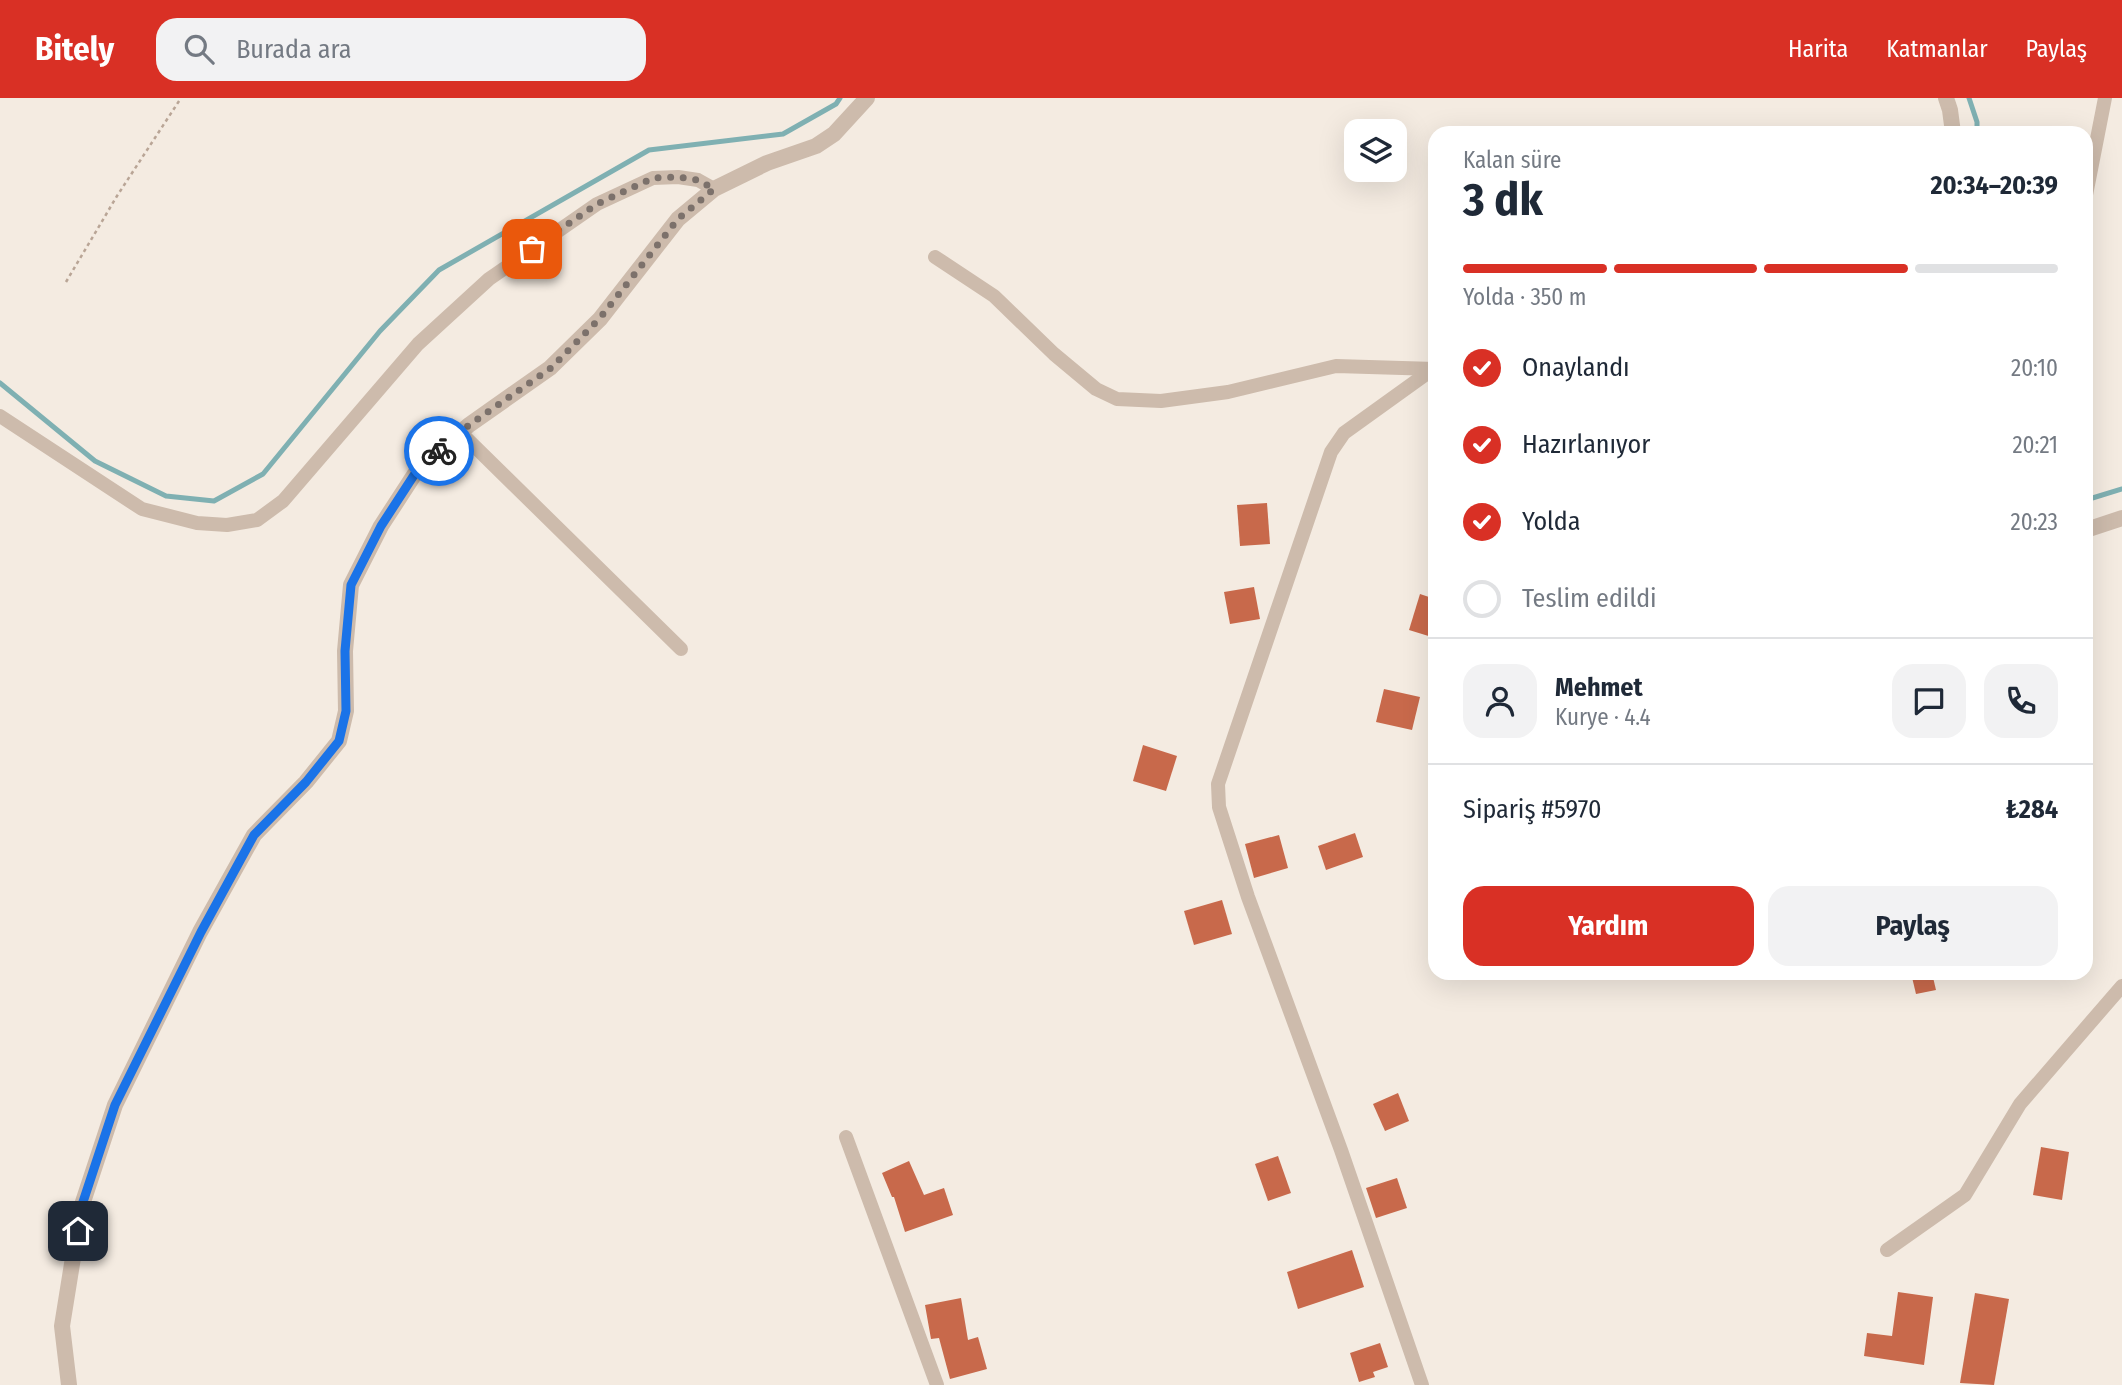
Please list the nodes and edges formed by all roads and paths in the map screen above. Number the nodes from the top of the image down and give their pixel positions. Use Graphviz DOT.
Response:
graph roads {
  1 [pos="181,98"];
  2 [pos="867,98"];
  3 [pos="1946,98"];
  4 [pos="2105,98"];
  5 [pos="1952,126"];
  6 [pos="2093,159"];
  7 [pos="714,189"];
  8 [pos="935,257"];
  9 [pos="66,282"];
  10 [pos="1428,369"];
  11 [pos="1428,373"];
  12 [pos="0,416"];
  13 [pos="461,433"];
  14 [pos="2122,518"];
  15 [pos="2093,528"];
  16 [pos="681,649"];
  17 [pos="2122,986"];
  18 [pos="846,1137"];
  19 [pos="1887,1250"];
  20 [pos="69,1385"];
  21 [pos="937,1385"];
  22 [pos="1422,1385"];
  1 -- 9 [label="path"];
  2 -- 7 [label="street"];
  3 -- 5 [label="street"];
  4 -- 6 [label="street"];
  7 -- 12 [label="street"];
  7 -- 13 [label="street"];
  8 -- 10 [label="street"];
  11 -- 22 [label="street"];
  13 -- 16 [label="street"];
  13 -- 20 [label="street"];
  14 -- 15 [label="street"];
  17 -- 19 [label="street"];
  18 -- 21 [label="street"];
}
